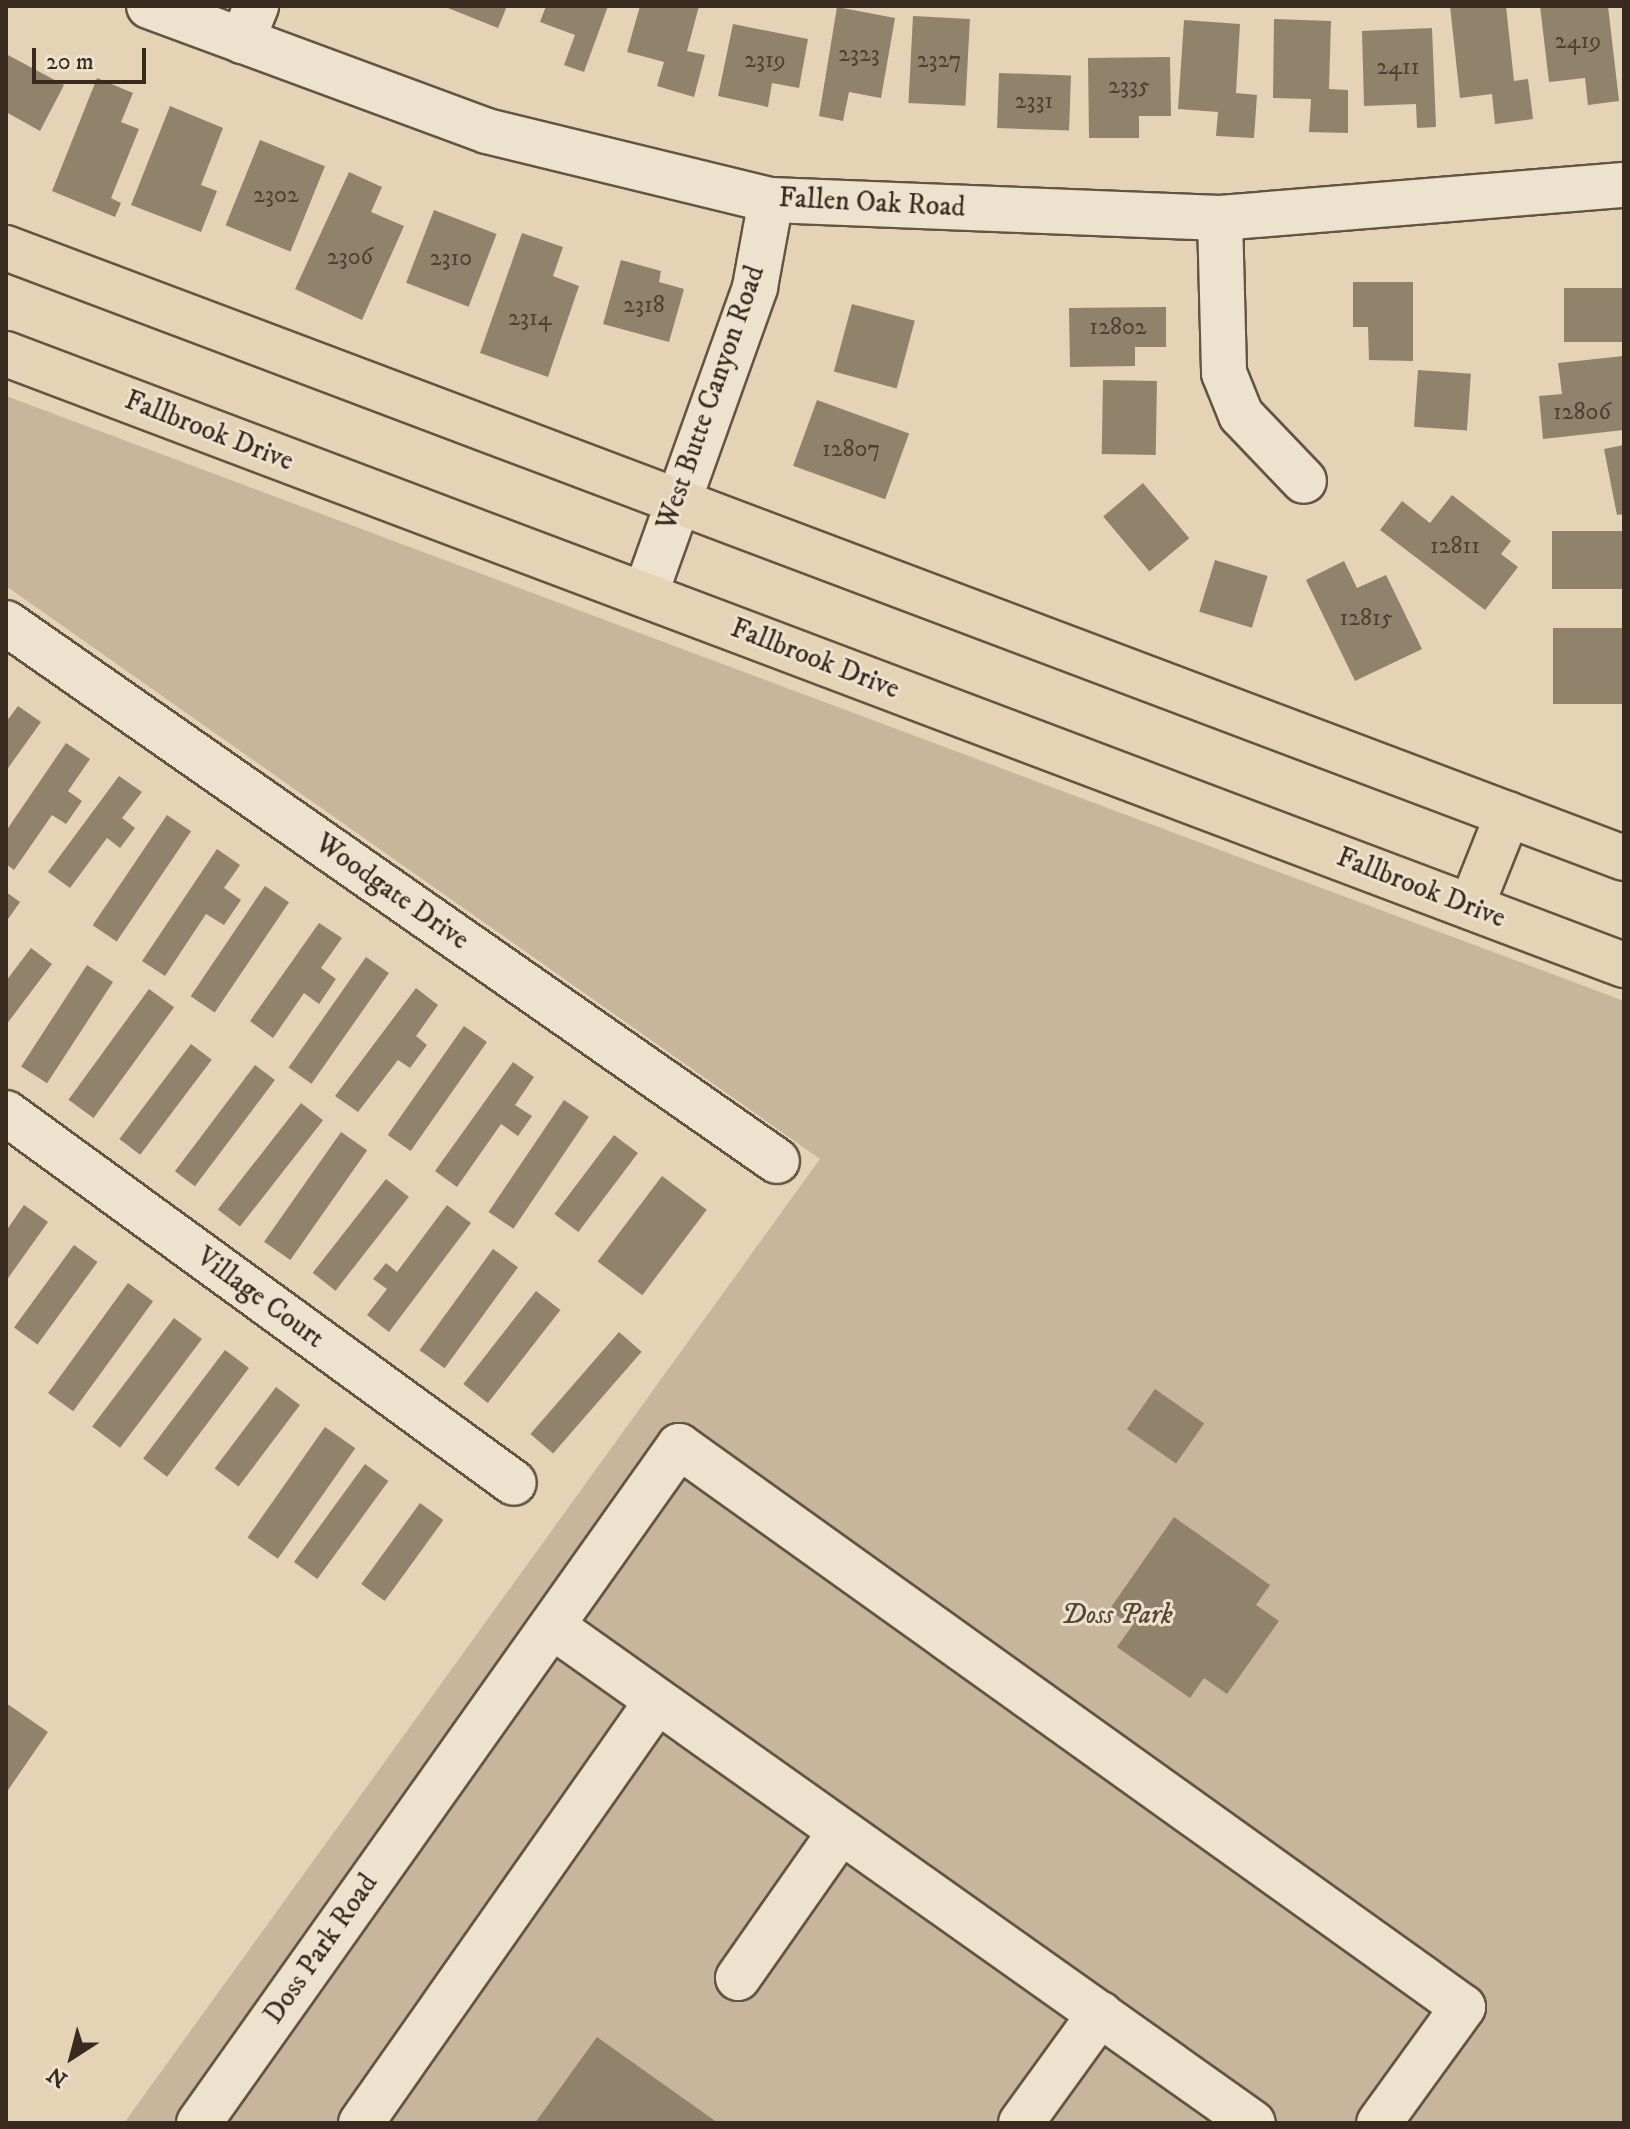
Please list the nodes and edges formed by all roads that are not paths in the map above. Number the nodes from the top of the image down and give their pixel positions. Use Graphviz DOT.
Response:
graph roads {
  1 [pos="149,6"];
  2 [pos="249,24"];
  3 [pos="1624,185"];
  4 [pos="771,200"];
  5 [pos="1220,218"];
  6 [pos="6,248"];
  7 [pos="6,354"];
  8 [pos="1304,481"];
  9 [pos="674,501"];
  10 [pos="645,595"];
  11 [pos="6,623"];
  12 [pos="1508,814"];
  13 [pos="1624,858"];
  14 [pos="1471,907"];
  15 [pos="1624,965"];
  16 [pos="6,1113"];
  17 [pos="777,1161"];
  18 [pos="514,1483"];
  19 [pos="552,1626"];
  20 [pos="657,1701"];
  21 [pos="841,1831"];
  22 [pos="738,1978"];
  23 [pos="1100,2014"];
  24 [pos="199,2123"];
  25 [pos="361,2123"];
  26 [pos="1021,2123"];
  27 [pos="1253,2123"];
  28 [pos="1379,2123"];
  1 -- 2 [label="street, Fallen Oak Road"];
  2 -- 4 [label="street, Fallen Oak Road"];
  3 -- 5 [label="street, Fallen Oak Road"];
  4 -- 5 [label="street, Fallen Oak Road"];
  4 -- 9 [label="street, West Butte Canyon Road"];
  5 -- 8 [label="street"];
  6 -- 9 [label="main road"];
  7 -- 10 [label="main road, Fallbrook Drive"];
  9 -- 10 [label="street, West Butte Canyon Road"];
  9 -- 12 [label="main road"];
  10 -- 14 [label="main road, Fallbrook Drive"];
  11 -- 17 [label="street, Woodgate Drive"];
  12 -- 13 [label="main road"];
  12 -- 14 [label="main road"];
  14 -- 15 [label="main road, Fallbrook Drive"];
  16 -- 18 [label="street, Village Court"];
  19 -- 20 [label="street"];
  19 -- 24 [label="street, Doss Park Road"];
  19 -- 28 [label="street, Doss Park Road"];
  20 -- 21 [label="street"];
  20 -- 25 [label="street"];
  21 -- 22 [label="street"];
  21 -- 23 [label="street"];
  23 -- 26 [label="street"];
  23 -- 27 [label="street"];
}
